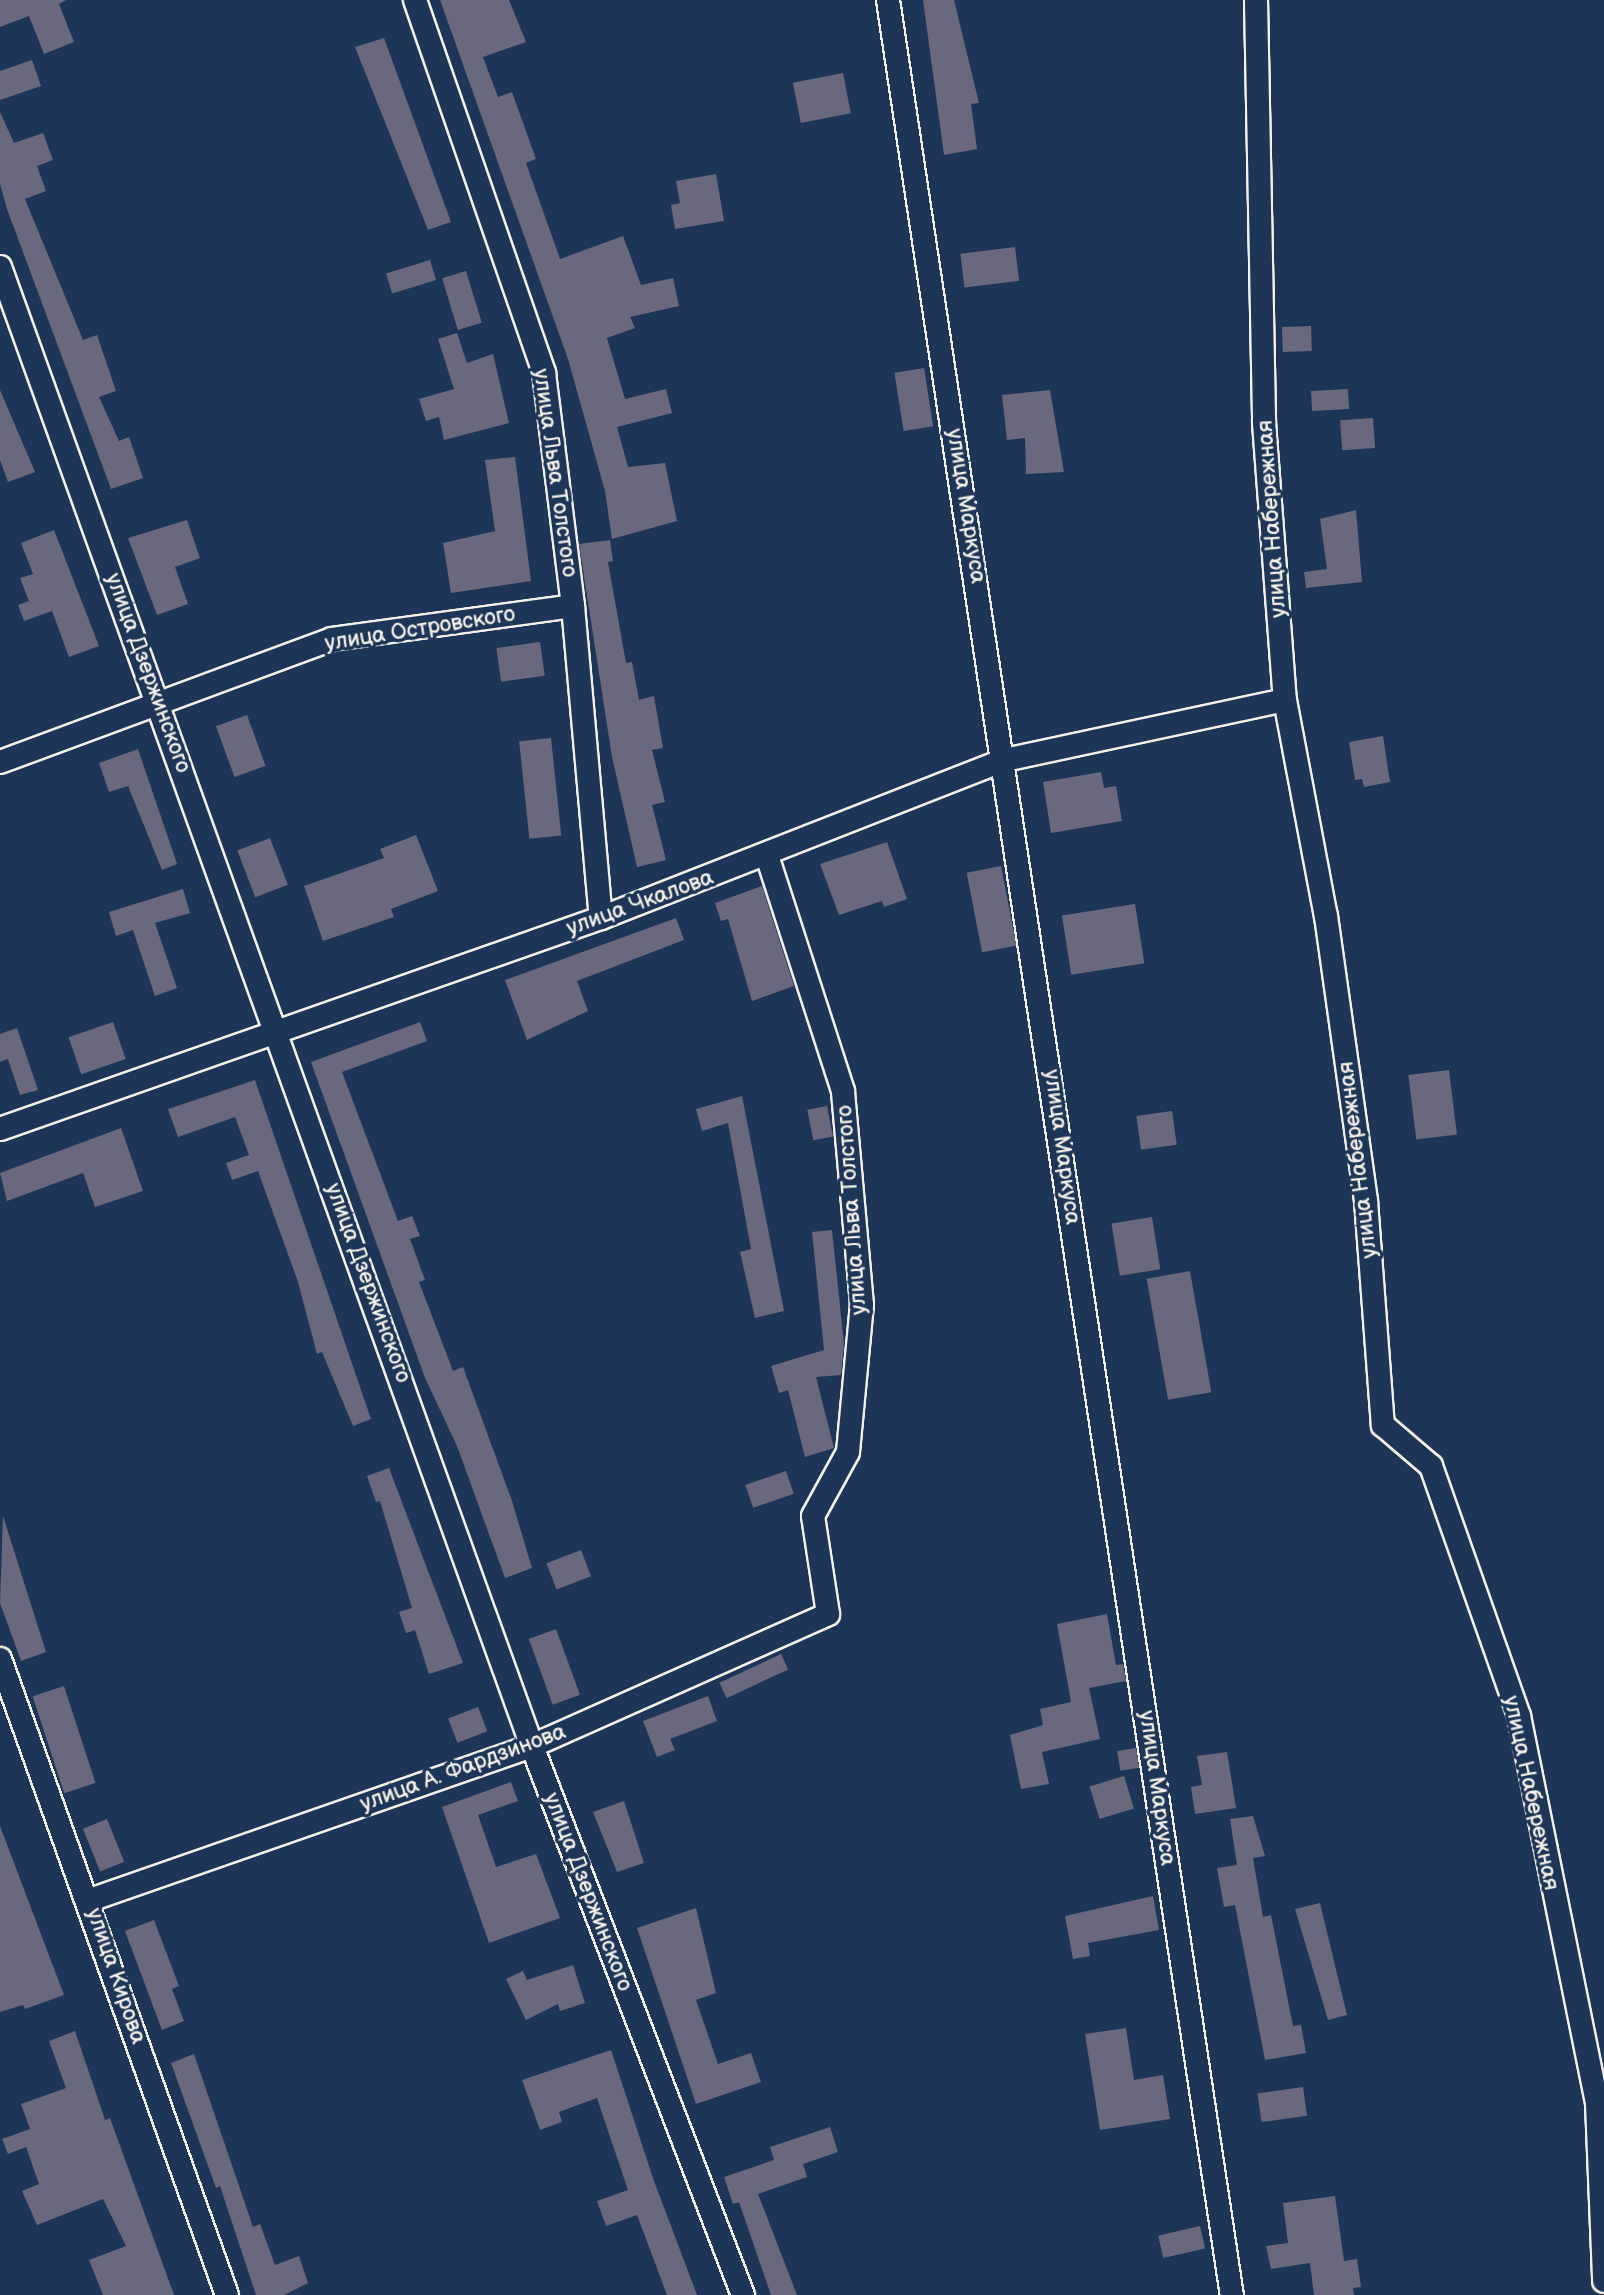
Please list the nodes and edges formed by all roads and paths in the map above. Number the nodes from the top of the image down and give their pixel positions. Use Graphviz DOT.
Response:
graph roads {
  1 [pos="415,0"];
  2 [pos="888,0"];
  3 [pos="1256,0"];
  4 [pos="0,267"];
  5 [pos="573,606"];
  6 [pos="1285,700"];
  7 [pos="159,703"];
  8 [pos="1005,760"];
  9 [pos="0,762"];
  10 [pos="767,856"];
  11 [pos="601,918"];
  12 [pos="279,1034"];
  13 [pos="0,1129"];
  14 [pos="828,1614"];
  15 [pos="0,1659"];
  16 [pos="532,1746"];
  17 [pos="90,1900"];
  18 [pos="1604,2281"];
  19 [pos="227,2295"];
  20 [pos="743,2295"];
  21 [pos="1232,2295"];
  1 -- 5 [label="street, улица Льва Толстого"];
  2 -- 8 [label="street, улица Маркуса"];
  3 -- 6 [label="street, улица Набережная"];
  4 -- 7 [label="street, улица Дзержинского"];
  5 -- 7 [label="street, улица Островского"];
  5 -- 11 [label="street, улица Льва Толстого"];
  6 -- 8 [label="street, улица Чкалова"];
  6 -- 18 [label="street, улица Набережная"];
  7 -- 9 [label="street, улица Островского"];
  7 -- 12 [label="street, улица Дзержинского"];
  8 -- 10 [label="street, улица Чкалова"];
  8 -- 21 [label="street, улица Маркуса"];
  10 -- 11 [label="street, улица Чкалова"];
  10 -- 14 [label="street, улица Льва Толстого"];
  11 -- 12 [label="street, улица Чкалова"];
  12 -- 13 [label="street, улица Чкалова"];
  12 -- 16 [label="street, улица Дзержинского"];
  14 -- 16 [label="street, улица А. Фардзинова"];
  15 -- 17 [label="street, улица Кирова"];
  16 -- 17 [label="street, улица А. Фардзинова"];
  16 -- 20 [label="street, улица Дзержинского"];
  17 -- 19 [label="street, улица Кирова"];
}
